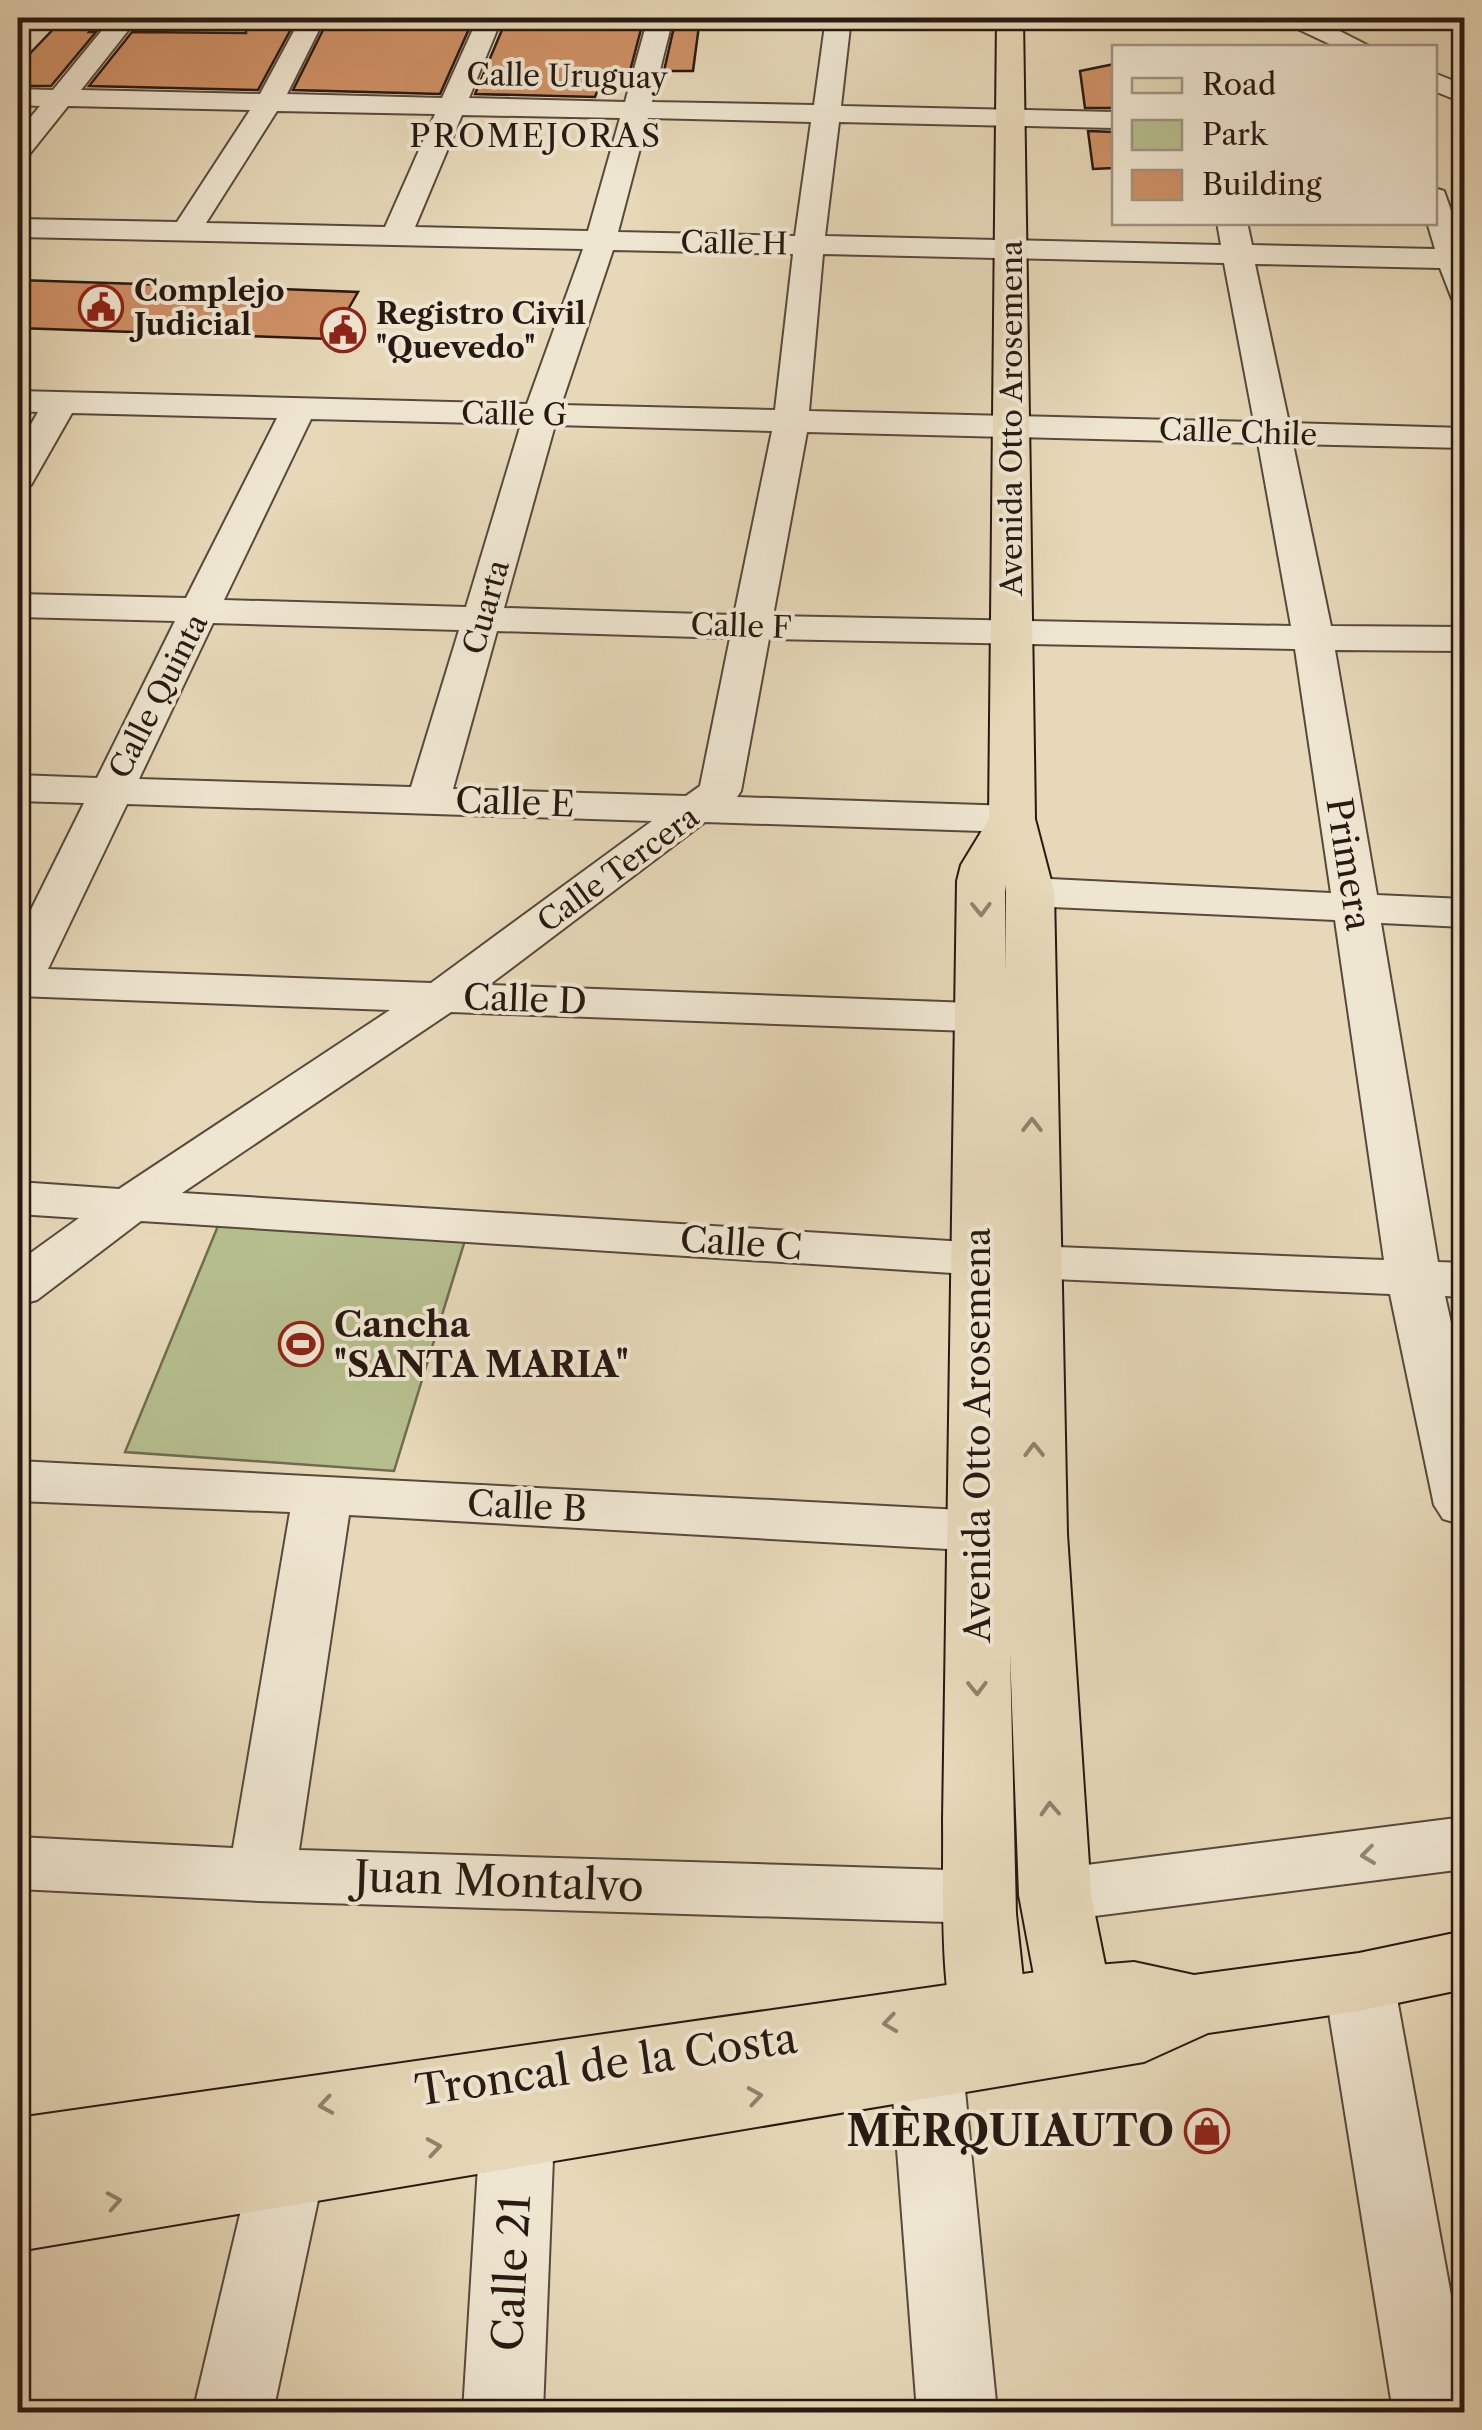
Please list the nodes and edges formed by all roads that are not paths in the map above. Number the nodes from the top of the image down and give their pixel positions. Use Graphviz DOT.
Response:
graph roads {
  1 [pos="126,18"];
  2 [pos="313,18"];
  3 [pos="490,18"];
  4 [pos="660,18"];
  5 [pos="840,18"];
  6 [pos="1010,18"];
  7 [pos="1294,18"];
  8 [pos="1353,45"];
  9 [pos="1437,83"];
  10 [pos="1464,95"];
  11 [pos="18,97"];
  12 [pos="59,98"];
  13 [pos="268,102"];
  14 [pos="453,106"];
  15 [pos="635,110"];
  16 [pos="827,114"];
  17 [pos="1010,118"];
  18 [pos="1112,120"];
  19 [pos="18,150"];
  20 [pos="1437,189"];
  21 [pos="1464,202"];
  22 [pos="1437,206"];
  23 [pos="18,228"];
  24 [pos="186,231"];
  25 [pos="396,236"];
  26 [pos="1235,238"];
  27 [pos="600,240"];
  28 [pos="809,244"];
  29 [pos="1011,248"];
  30 [pos="1458,260"];
  31 [pos="1464,295"];
  32 [pos="18,402"];
  33 [pos="60,403"];
  34 [pos="298,410"];
  35 [pos="542,414"];
  36 [pos="791,422"];
  37 [pos="1011,425"];
  38 [pos="1274,433"];
  39 [pos="1464,438"];
  40 [pos="18,478"];
  41 [pos="18,605"];
  42 [pos="204,608"];
  43 [pos="483,616"];
  44 [pos="753,627"];
  45 [pos="1012,634"];
  46 [pos="1464,639"];
  47 [pos="1314,640"];
  48 [pos="18,788"];
  49 [pos="109,791"];
  50 [pos="429,799"];
  51 [pos="698,808"];
  52 [pos="1012,819"];
  53 [pos="1030,892"];
  54 [pos="1356,908"];
  55 [pos="1464,913"];
  56 [pos="18,982"];
  57 [pos="445,995"];
  58 [pos="1007,1018"];
  59 [pos="18,1198"];
  60 [pos="132,1202"];
  61 [pos="1004,1260"];
  62 [pos="1439,1279"];
  63 [pos="18,1288"];
  64 [pos="18,1481"];
  65 [pos="324,1494"];
  66 [pos="1464,1505"];
  67 [pos="975,1531"];
  68 [pos="1036,1534"];
  69 [pos="1464,1843"];
  70 [pos="18,1863"];
  71 [pos="262,1874"];
  72 [pos="1055,1894"];
  73 [pos="980,1898"];
  74 [pos="1464,1960"];
  75 [pos="1359,1982"];
  76 [pos="1078,2020"];
  77 [pos="970,2046"];
  78 [pos="517,2133"];
  79 [pos="18,2152"];
  80 [pos="286,2172"];
  81 [pos="18,2218"];
  82 [pos="233,2412"];
  83 [pos="503,2412"];
  84 [pos="957,2412"];
  85 [pos="1433,2412"];
  1 -- 12 [label="street"];
  2 -- 13 [label="street"];
  3 -- 14 [label="street"];
  4 -- 15 [label="street, Cuarta"];
  5 -- 16 [label="street, Calle Tercera"];
  6 -- 17 [label="main road, Avenida Otto Arosemena"];
  7 -- 8 [label="street"];
  9 -- 10 [label="street"];
  11 -- 12 [label="street, Calle Uruguay"];
  12 -- 13 [label="street, Calle Uruguay"];
  12 -- 19 [label="street"];
  13 -- 14 [label="street, Calle Uruguay"];
  13 -- 24 [label="street"];
  14 -- 15 [label="street, Calle Uruguay"];
  14 -- 25 [label="street"];
  15 -- 16 [label="street, Calle Uruguay"];
  15 -- 27 [label="street, Cuarta"];
  16 -- 17 [label="street, Calle Uruguay"];
  16 -- 28 [label="street, Calle Tercera"];
  17 -- 18 [label="street, Calle Uruguay"];
  17 -- 29 [label="main road, Avenida Otto Arosemena"];
  20 -- 21 [label="street"];
  22 -- 30 [label="street"];
  23 -- 24 [label="street, Calle H"];
  24 -- 25 [label="street, Calle H"];
  25 -- 27 [label="street, Calle H"];
  26 -- 29 [label="street, Calle H"];
  26 -- 30 [label="street, Calle H"];
  26 -- 38 [label="street, Primera"];
  27 -- 28 [label="street, Calle H"];
  27 -- 35 [label="street, Cuarta"];
  28 -- 29 [label="street, Calle H"];
  28 -- 36 [label="street, Calle Tercera"];
  29 -- 37 [label="main road, Avenida Otto Arosemena"];
  30 -- 31 [label="street"];
  32 -- 33 [label="street, Calle G"];
  33 -- 34 [label="street, Calle G"];
  33 -- 40 [label="street"];
  34 -- 35 [label="street, Calle G"];
  34 -- 42 [label="street, Calle Quinta"];
  35 -- 36 [label="street, Calle G"];
  35 -- 43 [label="street, Cuarta"];
  36 -- 37 [label="street, Calle G"];
  36 -- 44 [label="street, Calle Tercera"];
  37 -- 38 [label="street, Calle Chile"];
  37 -- 45 [label="main road, Avenida Otto Arosemena"];
  38 -- 39 [label="street, Calle Chile"];
  38 -- 47 [label="street, Primera"];
  41 -- 42 [label="street, Calle F"];
  42 -- 43 [label="street, Calle F"];
  42 -- 49 [label="street, Calle Quinta"];
  43 -- 44 [label="street, Calle F"];
  43 -- 50 [label="street, Cuarta"];
  44 -- 45 [label="street, Calle F"];
  44 -- 51 [label="street, Calle Tercera"];
  45 -- 47 [label="street, Calle F"];
  45 -- 52 [label="main road, Avenida Otto Arosemena"];
  46 -- 47 [label="street, Calle F"];
  47 -- 54 [label="street, Primera"];
  48 -- 49 [label="street, Calle E"];
  49 -- 50 [label="street, Calle E"];
  49 -- 56 [label="street, Calle Quinta"];
  50 -- 51 [label="street, Calle E"];
  51 -- 52 [label="street, Calle E"];
  51 -- 57 [label="street, Calle Tercera"];
  52 -- 53 [label="main road, Avenida Otto Arosemena"];
  52 -- 58 [label="main road, Avenida Otto Arosemena, one-way"];
  53 -- 54 [label="street"];
  53 -- 58 [label="main road, Avenida Otto Arosemena"];
  54 -- 55 [label="street"];
  54 -- 62 [label="street, Primera"];
  56 -- 57 [label="street, Calle D"];
  57 -- 58 [label="street, Calle D"];
  57 -- 60 [label="street, Calle Tercera"];
  58 -- 61 [label="main road, Avenida Otto Arosemena"];
  59 -- 60 [label="street, Calle C"];
  60 -- 61 [label="street, Calle C"];
  60 -- 63 [label="street, Calle Tercera"];
  61 -- 62 [label="street, Calle C"];
  61 -- 67 [label="main road, Avenida Otto Arosemena"];
  68 -- 61 [label="main road, Avenida Otto Arosemena, one-way"];
  62 -- 66 [label="street, Primera"];
  64 -- 65 [label="street, Calle B"];
  65 -- 67 [label="street, Calle B"];
  65 -- 71 [label="street"];
  67 -- 68 [label="street, Calle B"];
  67 -- 73 [label="main road, Avenida Otto Arosemena, one-way"];
  72 -- 68 [label="main road, Avenida Otto Arosemena, one-way"];
  69 -- 72 [label="street, one-way"];
  70 -- 71 [label="street, Juan Montalvo"];
  71 -- 73 [label="street, Juan Montalvo"];
  72 -- 76 [label="main road, Avenida Otto Arosemena"];
  73 -- 77 [label="main road, Avenida Otto Arosemena"];
  74 -- 75 [label="main road"];
  75 -- 76 [label="main road"];
  75 -- 85 [label="street"];
  76 -- 77 [label="main road"];
  78 -- 77 [label="main road, Troncal de la Costa, one-way"];
  77 -- 79 [label="main road, Troncal de la Costa, one-way"];
  77 -- 84 [label="street"];
  80 -- 78 [label="main road, Troncal de la Costa, one-way"];
  78 -- 83 [label="street, Calle 21"];
  81 -- 80 [label="main road, Troncal de la Costa, one-way"];
  80 -- 82 [label="street"];
}
